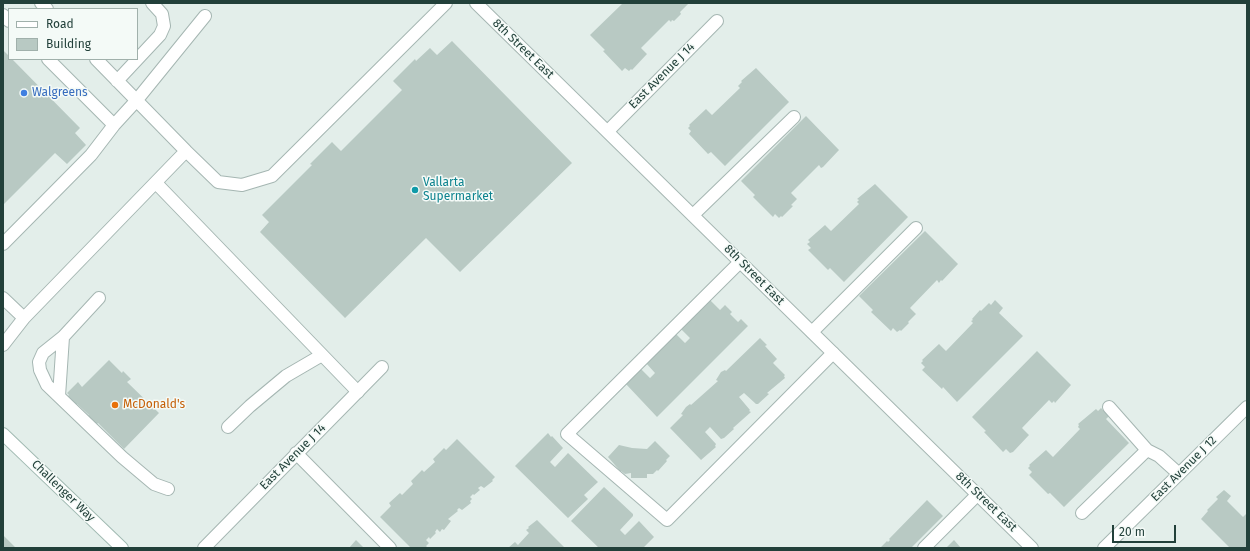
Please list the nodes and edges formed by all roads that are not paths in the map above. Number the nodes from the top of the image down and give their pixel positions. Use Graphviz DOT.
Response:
graph roads {
  1 [pos="152,3"];
  2 [pos="446,3"];
  3 [pos="476,3"];
  4 [pos="205,16"];
  5 [pos="717,21"];
  6 [pos="138,59"];
  7 [pos="49,60"];
  8 [pos="97,60"];
  9 [pos="137,60"];
  10 [pos="117,81"];
  11 [pos="136,101"];
  12 [pos="794,117"];
  13 [pos="114,125"];
  14 [pos="608,131"];
  15 [pos="186,151"];
  16 [pos="156,183"];
  17 [pos="693,215"];
  18 [pos="916,228"];
  19 [pos="3,244"];
  20 [pos="740,262"];
  21 [pos="3,298"];
  22 [pos="99,298"];
  23 [pos="24,318"];
  24 [pos="812,332"];
  25 [pos="63,337"];
  26 [pos="3,345"];
  27 [pos="833,353"];
  28 [pos="322,355"];
  29 [pos="382,367"];
  30 [pos="358,392"];
  31 [pos="59,396"];
  32 [pos="1109,407"];
  33 [pos="1247,407"];
  34 [pos="228,427"];
  35 [pos="3,434"];
  36 [pos="1147,450"];
  37 [pos="296,453"];
  38 [pos="1179,474"];
  39 [pos="168,489"];
  40 [pos="978,494"];
  41 [pos="1082,513"];
  42 [pos="122,548"];
  43 [pos="204,548"];
  44 [pos="390,548"];
  45 [pos="924,548"];
  46 [pos="1032,548"];
  47 [pos="1104,548"];
  1 -- 6 [label="street"];
  2 -- 15 [label="street"];
  3 -- 14 [label="street, 8th Street East"];
  4 -- 11 [label="street"];
  5 -- 14 [label="street, East Avenue J 14"];
  7 -- 13 [label="street"];
  8 -- 10 [label="street"];
  9 -- 10 [label="street"];
  10 -- 11 [label="street"];
  11 -- 13 [label="street"];
  11 -- 15 [label="street"];
  12 -- 17 [label="street"];
  13 -- 19 [label="street"];
  14 -- 17 [label="street, 8th Street East"];
  15 -- 16 [label="street"];
  16 -- 23 [label="street"];
  16 -- 28 [label="street"];
  17 -- 20 [label="street, 8th Street East"];
  18 -- 24 [label="street"];
  20 -- 24 [label="street, 8th Street East"];
  20 -- 27 [label="street"];
  21 -- 23 [label="street"];
  22 -- 25 [label="street"];
  23 -- 26 [label="street"];
  24 -- 27 [label="street, 8th Street East"];
  25 -- 31 [label="street"];
  25 -- 31 [label="street"];
  27 -- 40 [label="street, 8th Street East"];
  28 -- 30 [label="street"];
  28 -- 34 [label="street"];
  29 -- 30 [label="street, East Avenue J 14"];
  30 -- 37 [label="street, East Avenue J 14"];
  31 -- 39 [label="street"];
  32 -- 36 [label="street"];
  33 -- 38 [label="street, East Avenue J 12"];
  35 -- 42 [label="street, Challenger Way"];
  36 -- 38 [label="street"];
  36 -- 41 [label="street"];
  37 -- 43 [label="street, East Avenue J 14"];
  37 -- 44 [label="street"];
  38 -- 47 [label="street, East Avenue J 12"];
  40 -- 45 [label="street"];
  40 -- 46 [label="street, 8th Street East"];
}
